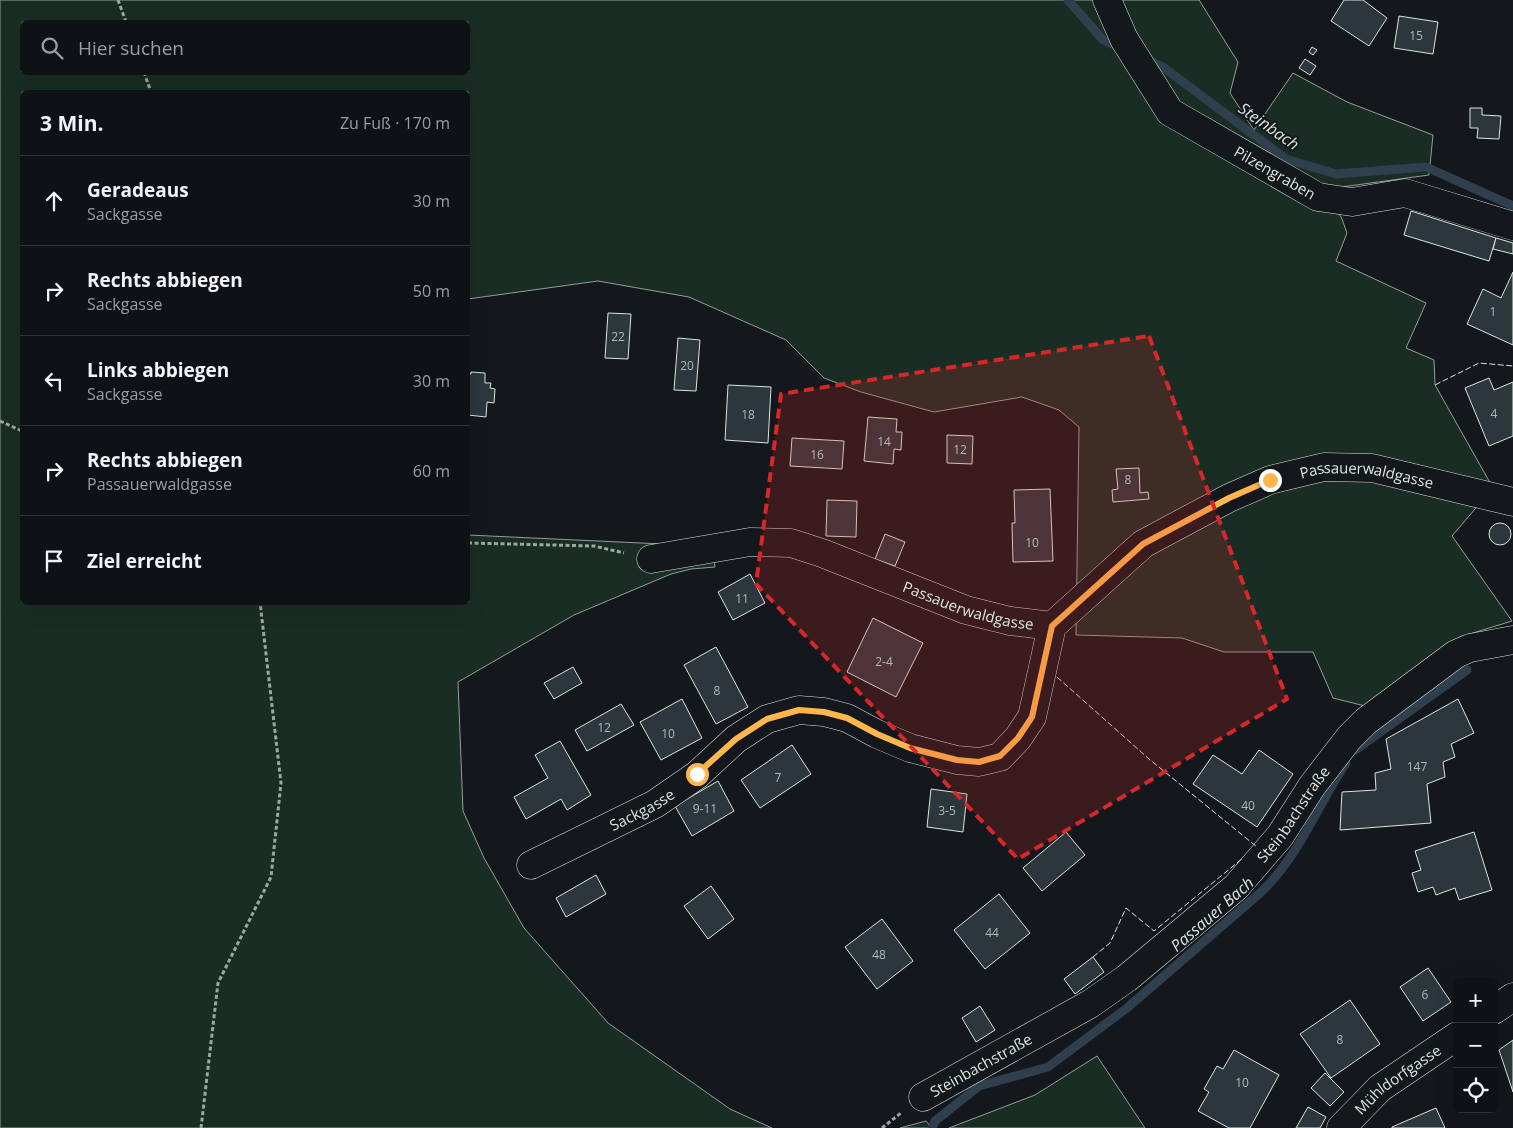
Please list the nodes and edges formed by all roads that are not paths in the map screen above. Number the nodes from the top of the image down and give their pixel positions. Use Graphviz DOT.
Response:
graph roads {
  1 [pos="1107,0"];
  2 [pos="1513,226"];
  3 [pos="1513,502"];
  4 [pos="651,559"];
  5 [pos="1052,626"];
  6 [pos="1513,640"];
  7 [pos="531,865"];
  8 [pos="1513,997"];
  9 [pos="1498,1007"];
  10 [pos="1453,1039"];
  11 [pos="923,1097"];
  12 [pos="1341,1128"];
  1 -- 2 [label="street, Pilzengraben"];
  3 -- 5 [label="street, Passauerwaldgasse"];
  4 -- 5 [label="street, Passauerwaldgasse"];
  5 -- 7 [label="street, Sackgasse"];
  6 -- 11 [label="street, Steinbachstraße"];
  8 -- 9 [label="street"];
  10 -- 12 [label="street, Mühldorfgasse"];
}
